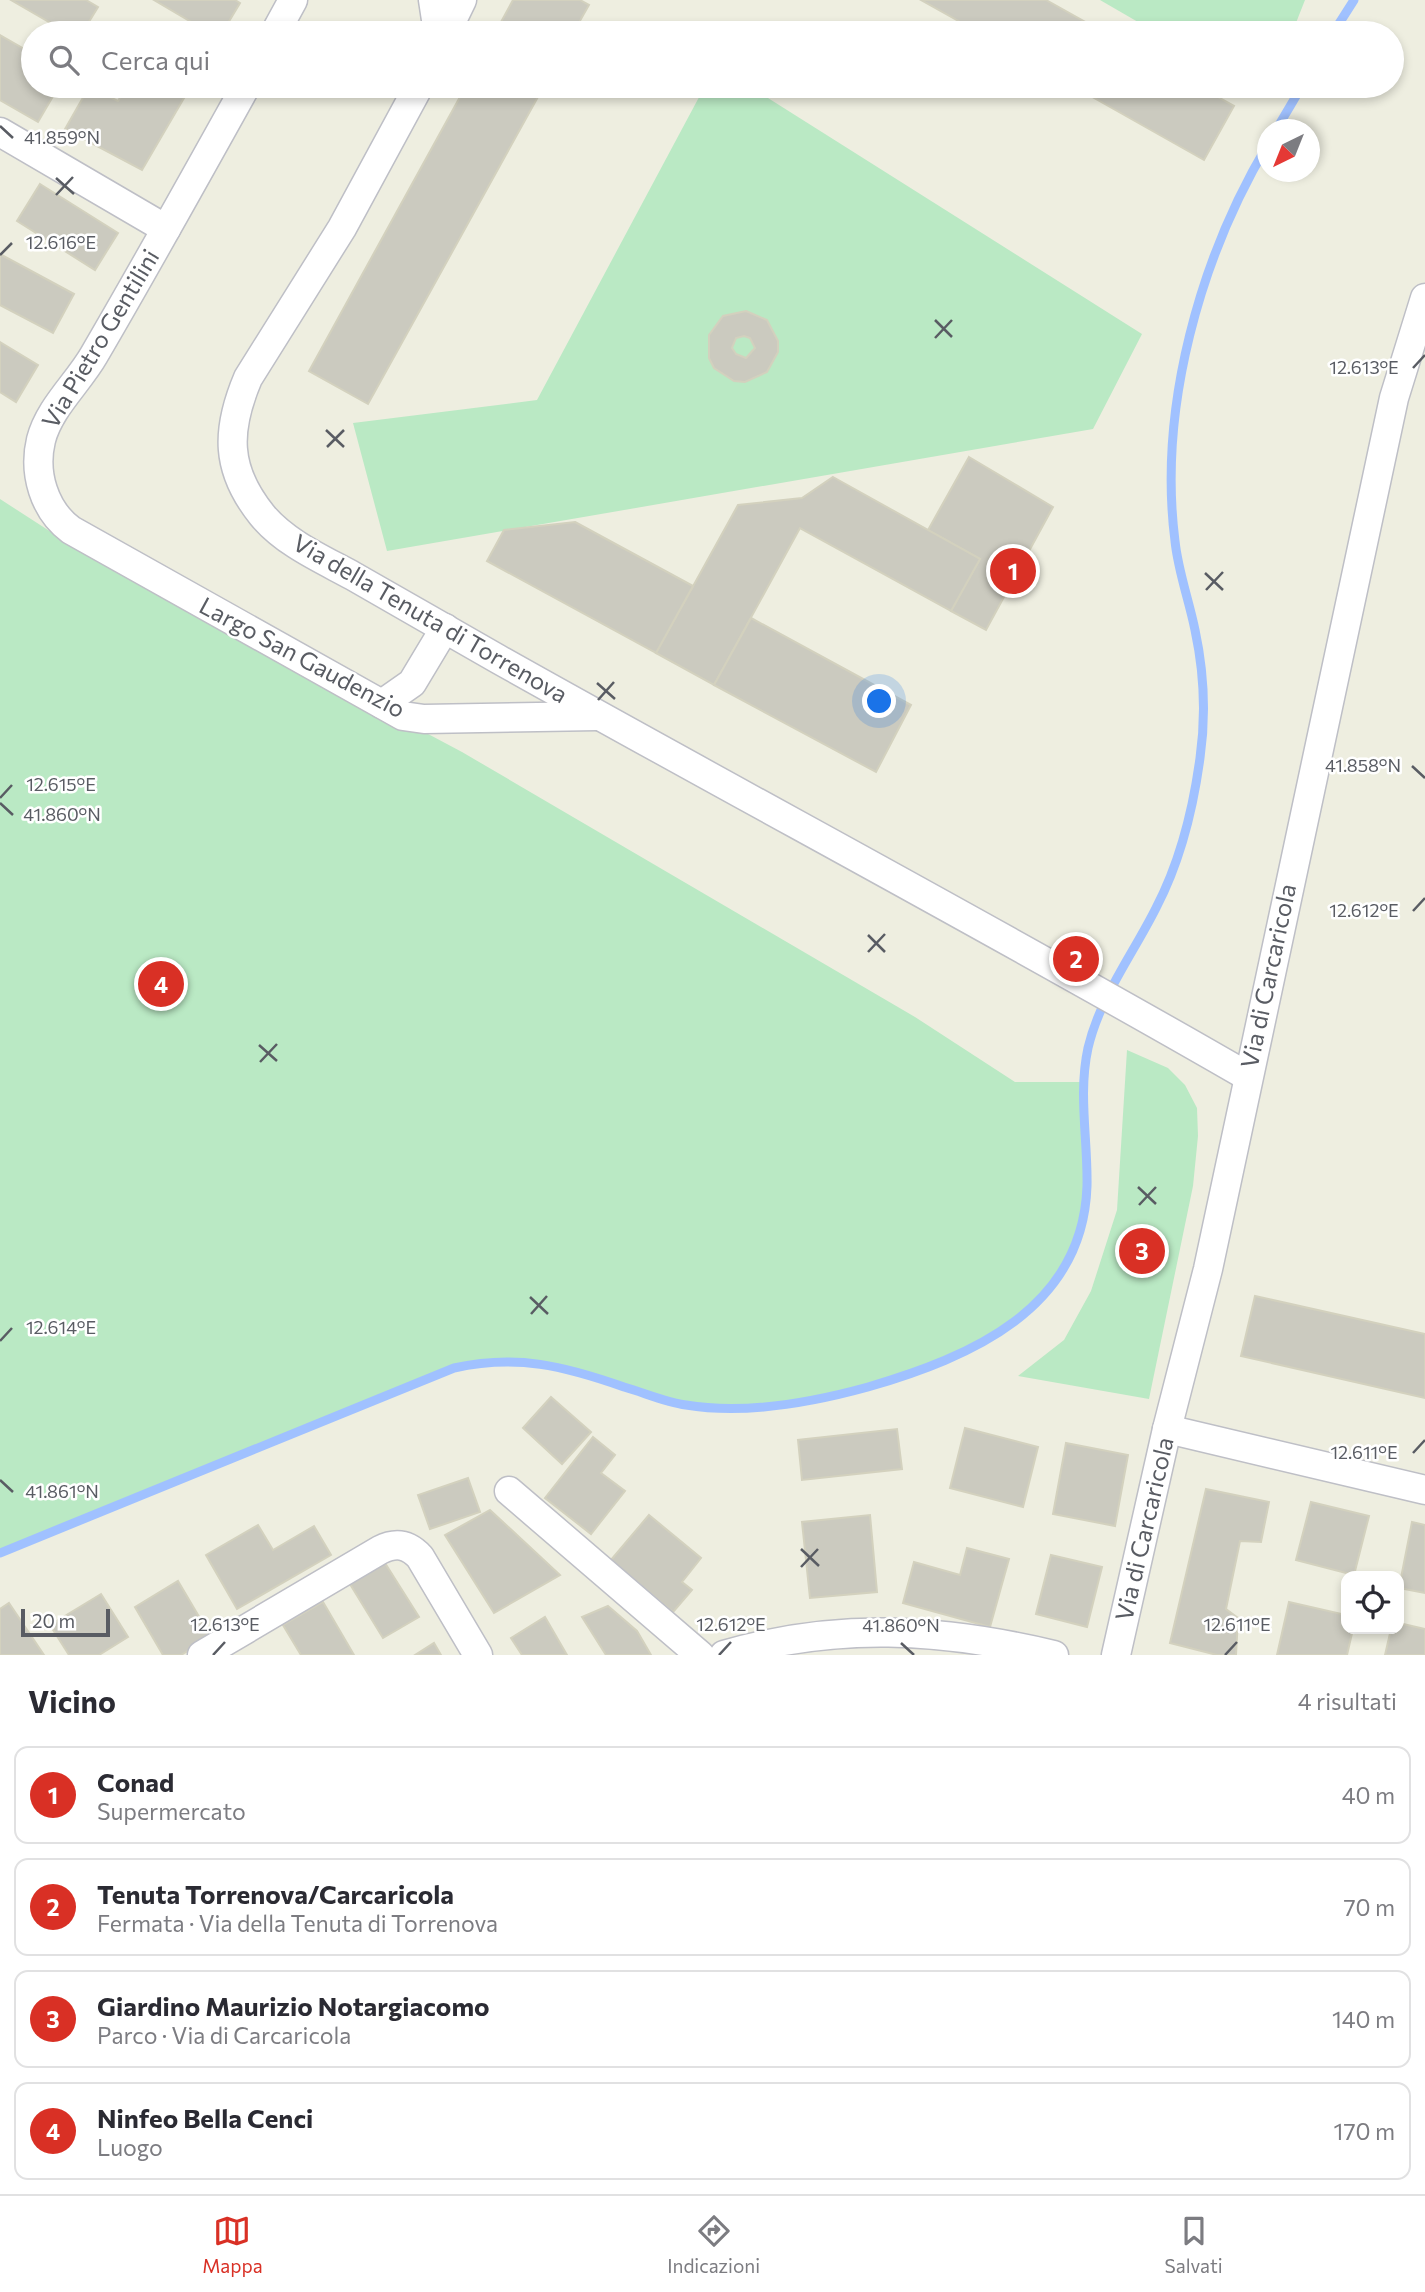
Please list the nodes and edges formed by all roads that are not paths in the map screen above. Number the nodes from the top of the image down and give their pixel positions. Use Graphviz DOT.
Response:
graph roads {
  1 [pos="293,0"];
  2 [pos="433,0"];
  3 [pos="462,0"];
  4 [pos="282,21"];
  5 [pos="436,21"];
  6 [pos="452,21"];
  7 [pos="239,98"];
  8 [pos="412,98"];
  9 [pos="0,132"];
  10 [pos="166,229"];
  11 [pos="1425,298"];
  12 [pos="43,491"];
  13 [pos="444,628"];
  14 [pos="382,704"];
  15 [pos="600,716"];
  16 [pos="1247,1076"];
  17 [pos="1167,1429"];
  18 [pos="1425,1490"];
  19 [pos="509,1491"];
  20 [pos="202,1655"];
  21 [pos="478,1655"];
  22 [pos="700,1655"];
  23 [pos="724,1655"];
  24 [pos="1054,1655"];
  25 [pos="1116,1655"];
  1 -- 4 [label="street"];
  2 -- 5 [label="street"];
  3 -- 6 [label="street"];
  7 -- 10 [label="street, Via Pietro Gentilini"];
  8 -- 13 [label="street, Via della Tenuta di Torrenova"];
  9 -- 10 [label="street"];
  10 -- 12 [label="street, Via Pietro Gentilini"];
  11 -- 16 [label="street, Via di Carcaricola"];
  12 -- 14 [label="street, Largo San Gaudenzio"];
  13 -- 14 [label="street"];
  13 -- 15 [label="street, Via della Tenuta di Torrenova"];
  14 -- 15 [label="street, Largo San Gaudenzio"];
  15 -- 16 [label="street, Via della Tenuta di Torrenova"];
  16 -- 17 [label="street, Via di Carcaricola"];
  17 -- 18 [label="street"];
  17 -- 25 [label="street, Via di Carcaricola"];
  19 -- 22 [label="street"];
  20 -- 21 [label="street"];
  23 -- 24 [label="street"];
}
